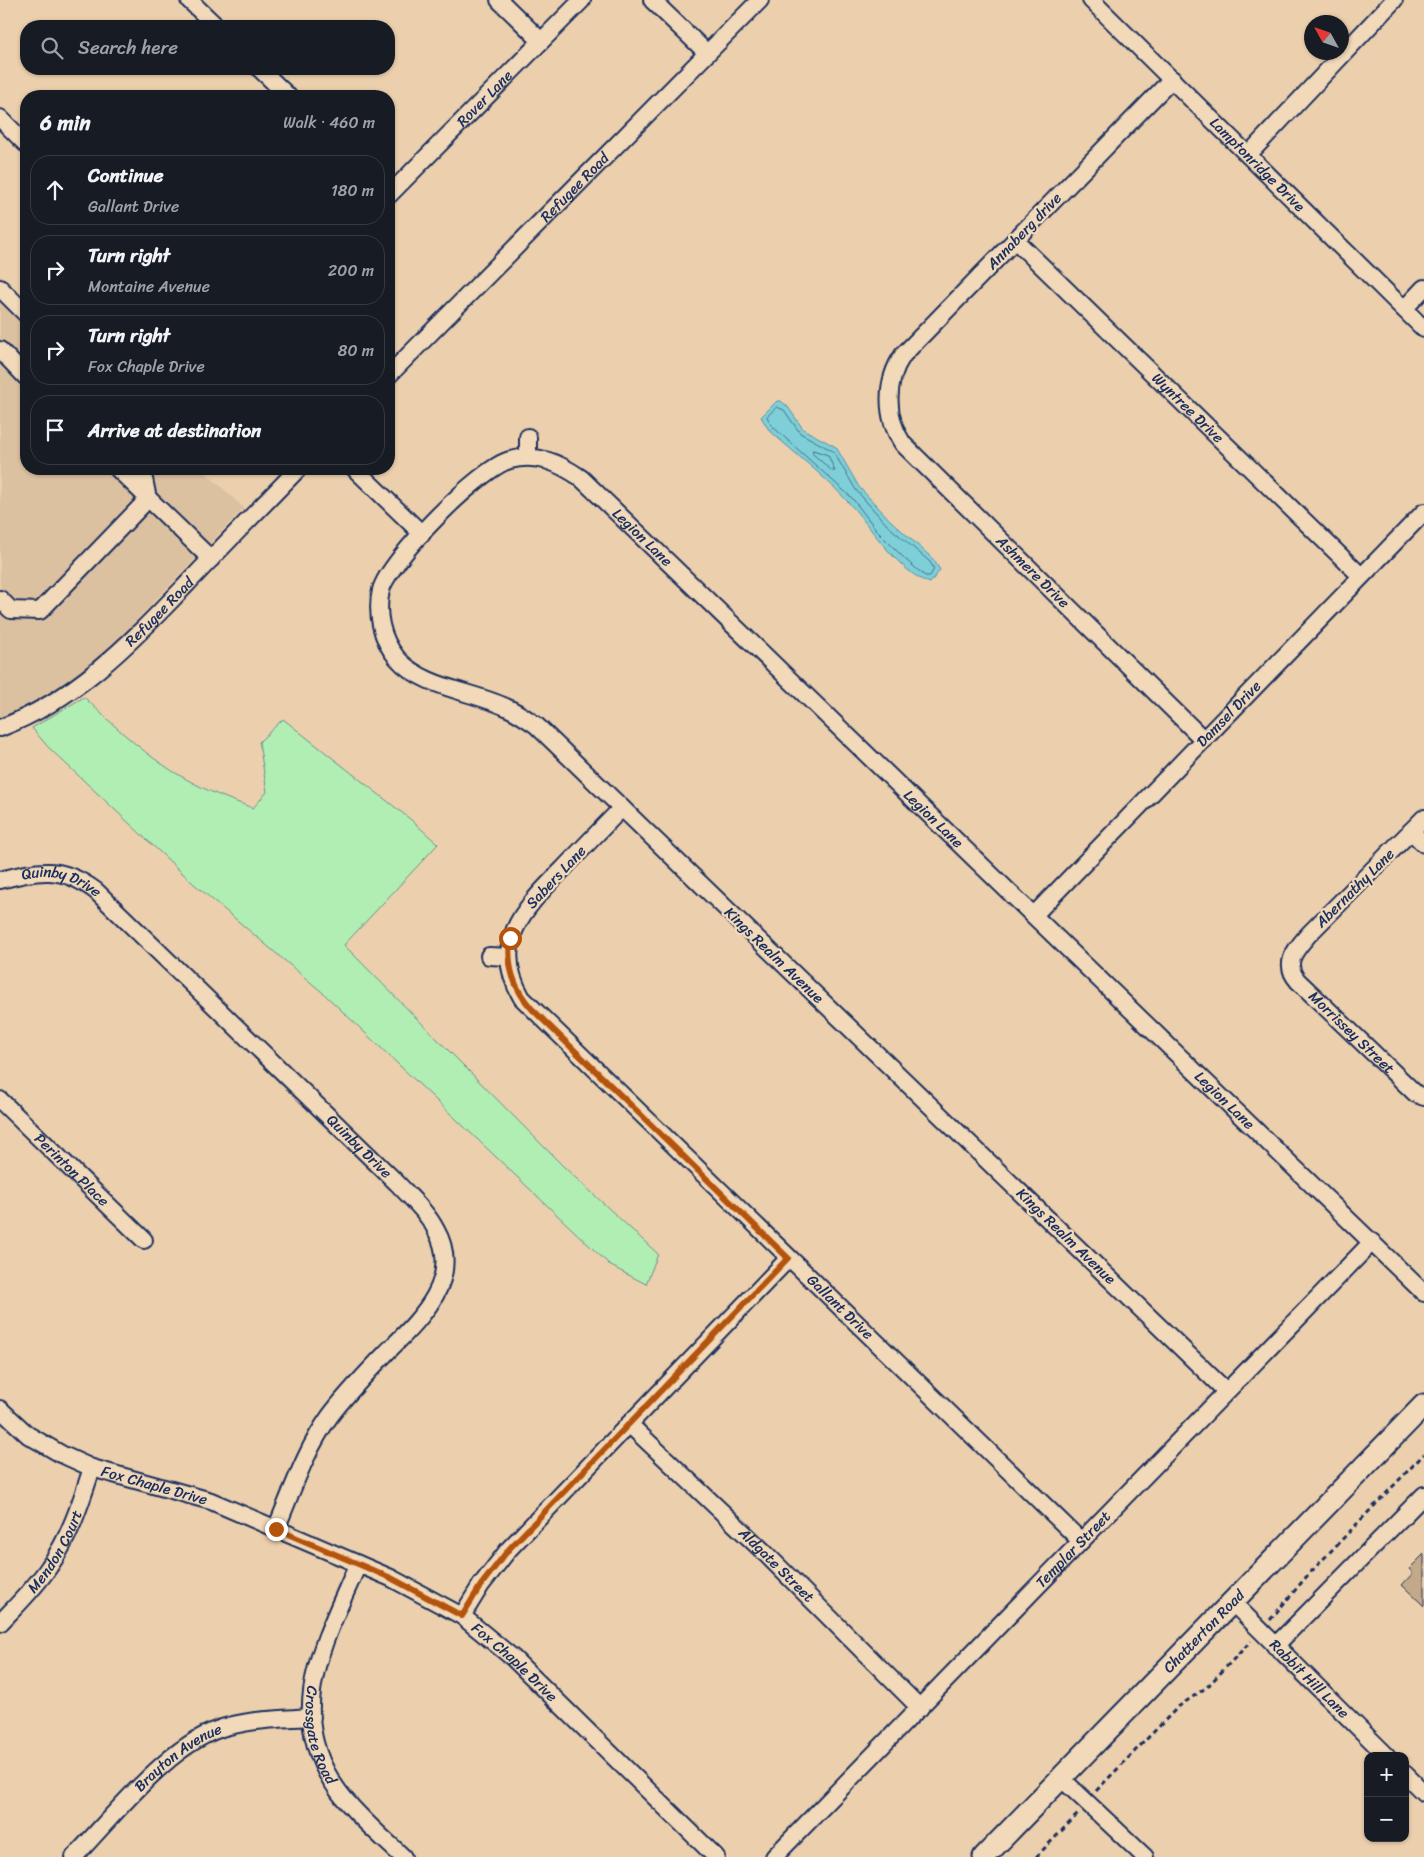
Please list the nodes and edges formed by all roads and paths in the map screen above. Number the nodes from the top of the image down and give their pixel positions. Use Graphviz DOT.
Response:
graph roads {
  1 [pos="190,0"];
  2 [pos="499,0"];
  3 [pos="582,0"];
  4 [pos="652,0"];
  5 [pos="760,0"];
  6 [pos="1092,0"];
  7 [pos="1394,0"];
  8 [pos="210,20"];
  9 [pos="541,41"];
  10 [pos="706,53"];
  11 [pos="266,75"];
  12 [pos="1172,79"];
  13 [pos="282,90"];
  14 [pos="0,118"];
  15 [pos="20,138"];
  16 [pos="1248,154"];
  17 [pos="395,189"];
  18 [pos="1015,240"];
  19 [pos="0,288"];
  20 [pos="1424,288"];
  21 [pos="20,308"];
  22 [pos="1404,309"];
  23 [pos="1424,329"];
  24 [pos="0,350"];
  25 [pos="395,370"];
  26 [pos="20,371"];
  27 [pos="890,390"];
  28 [pos="528,437"];
  29 [pos="528,457"];
  30 [pos="124,475"];
  31 [pos="143,475"];
  32 [pos="292,475"];
  33 [pos="361,475"];
  34 [pos="148,499"];
  35 [pos="1424,512"];
  36 [pos="422,534"];
  37 [pos="211,559"];
  38 [pos="1361,576"];
  39 [pos="0,599"];
  40 [pos="0,728"];
  41 [pos="1204,740"];
  42 [pos="622,808"];
  43 [pos="1424,818"];
  44 [pos="1411,831"];
  45 [pos="1424,844"];
  46 [pos="0,880"];
  47 [pos="1034,916"];
  48 [pos="489,956"];
  49 [pos="509,957"];
  50 [pos="1290,960"];
  51 [pos="1424,1098"];
  52 [pos="0,1100"];
  53 [pos="144,1240"];
  54 [pos="1372,1242"];
  55 [pos="788,1258"];
  56 [pos="1424,1293"];
  57 [pos="1226,1391"];
  58 [pos="1424,1405"];
  59 [pos="0,1409"];
  60 [pos="629,1424"];
  61 [pos="92,1468"];
  62 [pos="1424,1494"];
  63 [pos="276,1529"];
  64 [pos="1081,1541"];
  65 [pos="358,1564"];
  66 [pos="1232,1602"];
  67 [pos="462,1616"];
  68 [pos="0,1623"];
  69 [pos="1275,1646"];
  70 [pos="920,1708"];
  71 [pos="312,1716"];
  72 [pos="1382,1752"];
  73 [pos="1061,1778"];
  74 [pos="1409,1778"];
  75 [pos="1424,1792"];
  76 [pos="1078,1814"];
  77 [pos="83,1854"];
  78 [pos="403,1857"];
  79 [pos="716,1857"];
  80 [pos="774,1857"];
  81 [pos="984,1857"];
  82 [pos="1036,1857"];
  83 [pos="1145,1857"];
  1 -- 8 [label="street"];
  2 -- 9 [label="street"];
  3 -- 9 [label="street, Rover Lane"];
  4 -- 10 [label="street"];
  5 -- 10 [label="street, Refugee Road"];
  6 -- 12 [label="street, Lamptonridge Drive"];
  7 -- 16 [label="street"];
  9 -- 17 [label="street, Rover Lane"];
  10 -- 25 [label="street, Refugee Road"];
  11 -- 13 [label="street"];
  12 -- 16 [label="street, Lamptonridge Drive"];
  12 -- 18 [label="street, Annaberg drive"];
  14 -- 15 [label="street"];
  16 -- 22 [label="street, Lamptonridge Drive"];
  18 -- 27 [label="street, Annaberg drive"];
  18 -- 38 [label="street, Wyntree Drive"];
  19 -- 21 [label="street"];
  20 -- 22 [label="street"];
  22 -- 23 [label="street, Lamptonridge Drive"];
  24 -- 26 [label="street"];
  27 -- 41 [label="street, Ashmere Drive"];
  28 -- 29 [label="street"];
  29 -- 36 [label="street, Legion Lane"];
  29 -- 47 [label="street, Legion Lane"];
  30 -- 34 [label="street"];
  31 -- 34 [label="street"];
  32 -- 37 [label="street, Refugee Road"];
  33 -- 36 [label="street"];
  34 -- 37 [label="street"];
  34 -- 39 [label="street"];
  35 -- 38 [label="street, Damsel Drive"];
  36 -- 42 [label="street, Kings Realm Avenue"];
  37 -- 40 [label="street, Refugee Road"];
  38 -- 41 [label="street, Damsel Drive"];
  41 -- 47 [label="street, Damsel Drive"];
  42 -- 49 [label="street, Sabers Lane"];
  42 -- 57 [label="street, Kings Realm Avenue"];
  43 -- 44 [label="street, Abernathy Lane"];
  44 -- 45 [label="street"];
  44 -- 50 [label="street, Abernathy Lane"];
  46 -- 63 [label="street, Quinby Drive"];
  47 -- 54 [label="street, Legion Lane"];
  48 -- 49 [label="street"];
  49 -- 55 [label="street, Gallant Drive"];
  50 -- 51 [label="street, Morrissey Street"];
  52 -- 53 [label="street, Perinton Place"];
  54 -- 56 [label="street, Legion Lane"];
  54 -- 57 [label="street, Templar Street"];
  55 -- 60 [label="street"];
  55 -- 64 [label="street, Gallant Drive"];
  57 -- 64 [label="street, Templar Street"];
  58 -- 66 [label="main road, Chatterton Road"];
  59 -- 61 [label="street, Fox Chaple Drive"];
  60 -- 67 [label="street"];
  60 -- 70 [label="street, Aldgate Street"];
  61 -- 63 [label="street, Fox Chaple Drive"];
  61 -- 68 [label="street, Mendon Court"];
  62 -- 69 [label="street"];
  63 -- 65 [label="street, Fox Chaple Drive"];
  64 -- 70 [label="street, Templar Street"];
  65 -- 67 [label="street, Fox Chaple Drive"];
  65 -- 71 [label="street, Crossgate Road"];
  66 -- 69 [label="street, Rabbit Hill Lane"];
  66 -- 73 [label="main road, Chatterton Road"];
  67 -- 79 [label="street, Fox Chaple Drive"];
  69 -- 72 [label="street, Rabbit Hill Lane"];
  70 -- 80 [label="street, Templar Street"];
  71 -- 77 [label="street, Brayton Avenue"];
  71 -- 78 [label="street, Crossgate Road"];
  73 -- 81 [label="main road, Chatterton Road"];
  73 -- 83 [label="street"];
  74 -- 75 [label="street"];
  76 -- 82 [label="path"];
}
